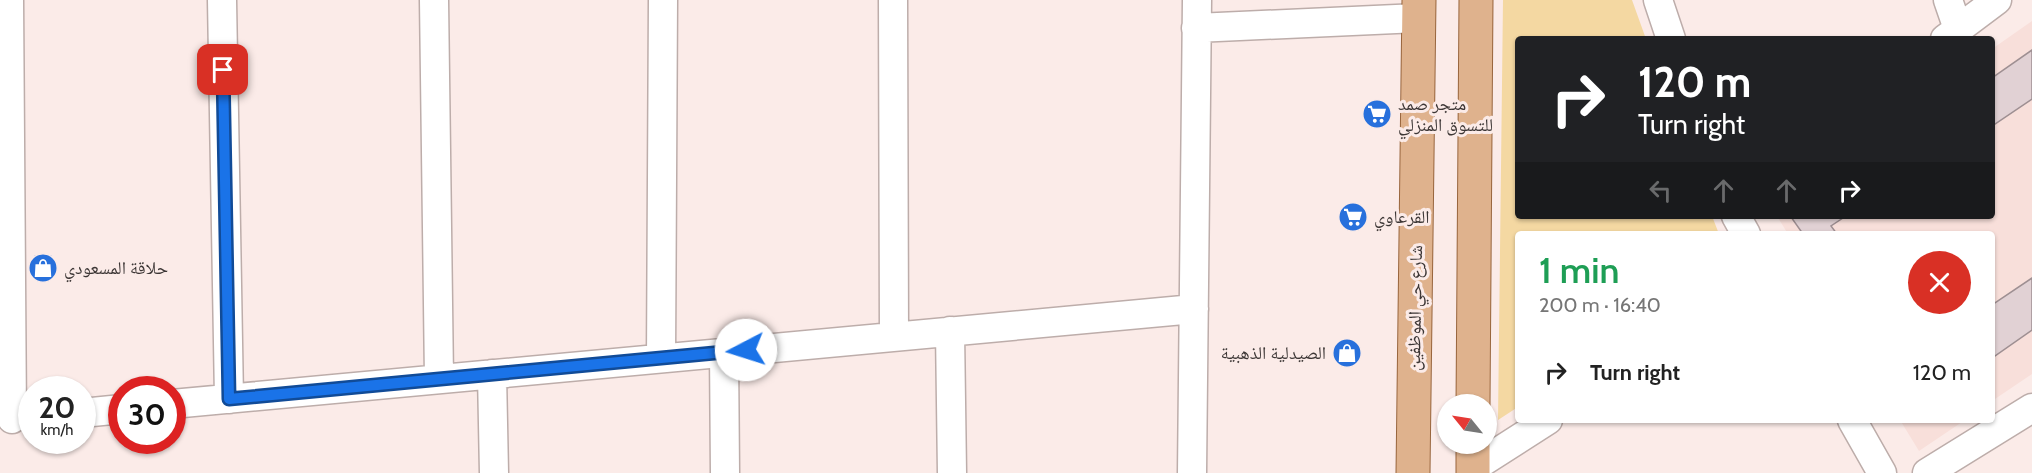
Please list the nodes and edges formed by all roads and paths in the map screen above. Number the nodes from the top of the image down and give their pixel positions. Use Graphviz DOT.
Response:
graph roads {
  1 [pos="9,0"];
  2 [pos="222,0"];
  3 [pos="434,0"];
  4 [pos="663,0"];
  5 [pos="893,0"];
  6 [pos="1197,0"];
  7 [pos="1476,0"];
  8 [pos="1658,0"];
  9 [pos="1948,0"];
  10 [pos="1997,0"];
  11 [pos="1418,9"];
  12 [pos="1196,28"];
  13 [pos="1952,34"];
  14 [pos="1670,36"];
  15 [pos="1194,309"];
  16 [pos="950,331"];
  17 [pos="894,336"];
  18 [pos="724,352"];
  19 [pos="661,358"];
  20 [pos="492,374"];
  21 [pos="440,379"];
  22 [pos="1473,394"];
  23 [pos="229,399"];
  24 [pos="186,403"];
  25 [pos="2032,408"];
  26 [pos="14,419"];
  27 [pos="1543,423"];
  28 [pos="1854,423"];
  29 [pos="1473,462"];
  30 [pos="494,473"];
  31 [pos="725,473"];
  32 [pos="952,473"];
  33 [pos="1192,473"];
  34 [pos="1413,473"];
  35 [pos="1882,473"];
  36 [pos="1927,473"];
  1 -- 26 [label="street"];
  2 -- 23 [label="street"];
  3 -- 21 [label="street"];
  4 -- 19 [label="street"];
  5 -- 17 [label="street"];
  6 -- 12 [label="street"];
  7 -- 22 [label="main road"];
  8 -- 14 [label="street"];
  9 -- 13 [label="street"];
  10 -- 13 [label="street"];
  11 -- 12 [label="street"];
  11 -- 34 [label="main road, شارع حي الموظفين"];
  12 -- 15 [label="street"];
  15 -- 16 [label="street"];
  15 -- 33 [label="street"];
  16 -- 17 [label="street"];
  16 -- 32 [label="street"];
  17 -- 18 [label="street"];
  18 -- 19 [label="street"];
  18 -- 31 [label="street"];
  19 -- 20 [label="street"];
  20 -- 21 [label="street"];
  20 -- 30 [label="street"];
  21 -- 23 [label="street"];
  23 -- 24 [label="street"];
  25 -- 36 [label="street"];
  27 -- 29 [label="street"];
  28 -- 35 [label="street"];
}
